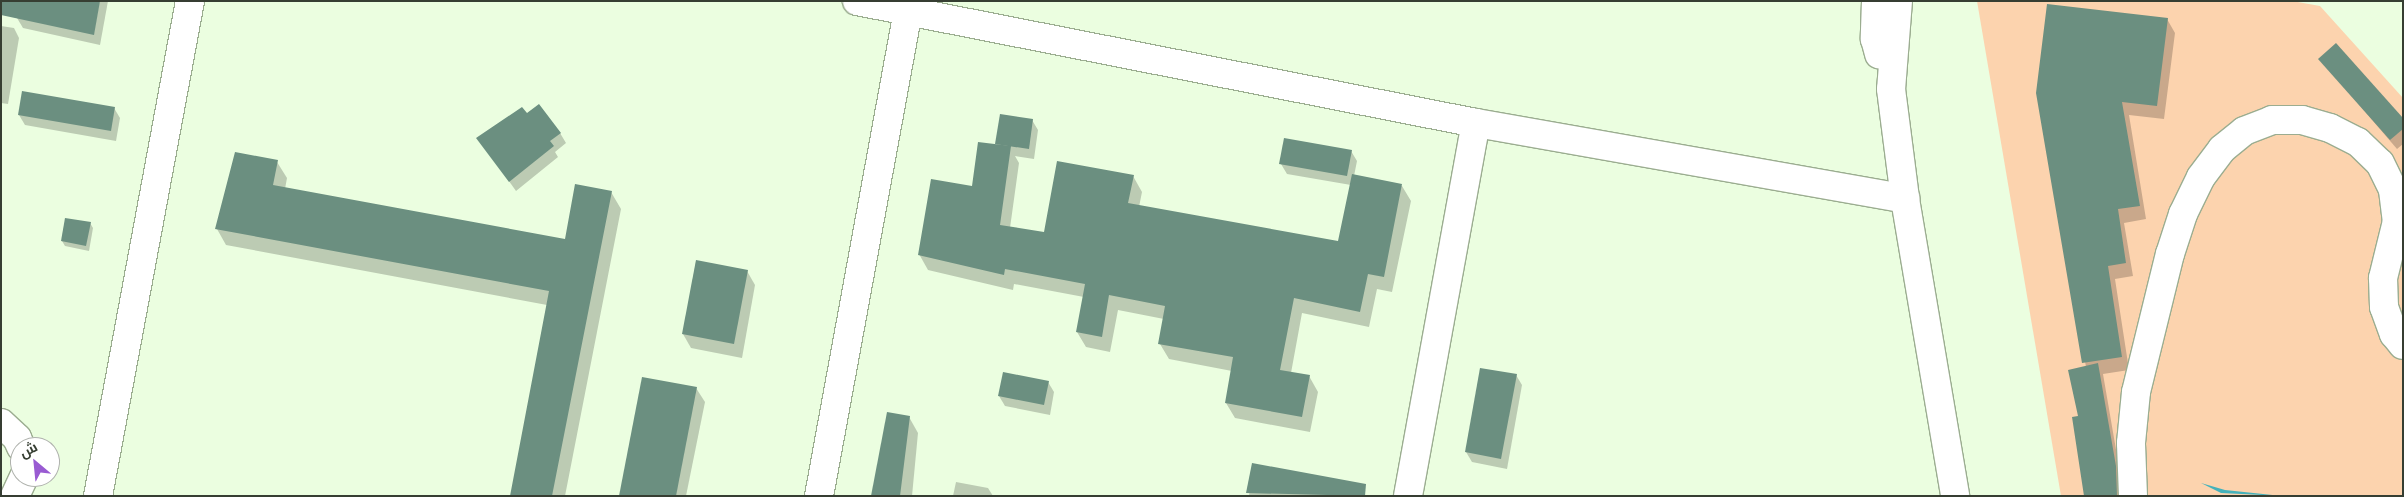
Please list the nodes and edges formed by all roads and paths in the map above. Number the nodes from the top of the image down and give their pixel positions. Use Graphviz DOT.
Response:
graph roads {
  1 [pos="190,1"];
  2 [pos="857,1"];
  3 [pos="1876,1"];
  4 [pos="1898,1"];
  5 [pos="908,12"];
  6 [pos="1891,89"];
  7 [pos="1476,123"];
  8 [pos="1905,199"];
  9 [pos="2403,345"];
  10 [pos="1,423"];
  11 [pos="16,437"];
  12 [pos="98,496"];
  13 [pos="819,496"];
  14 [pos="1408,496"];
  15 [pos="1955,496"];
  16 [pos="2132,496"];
  1 -- 12 [label="street"];
  2 -- 5 [label="street"];
  3 -- 6 [label="street"];
  4 -- 6 [label="street"];
  5 -- 7 [label="street"];
  5 -- 13 [label="street"];
  6 -- 8 [label="street"];
  7 -- 8 [label="street"];
  7 -- 14 [label="street"];
  8 -- 15 [label="street"];
  9 -- 16 [label="street"];
  10 -- 11 [label="street"];
}
